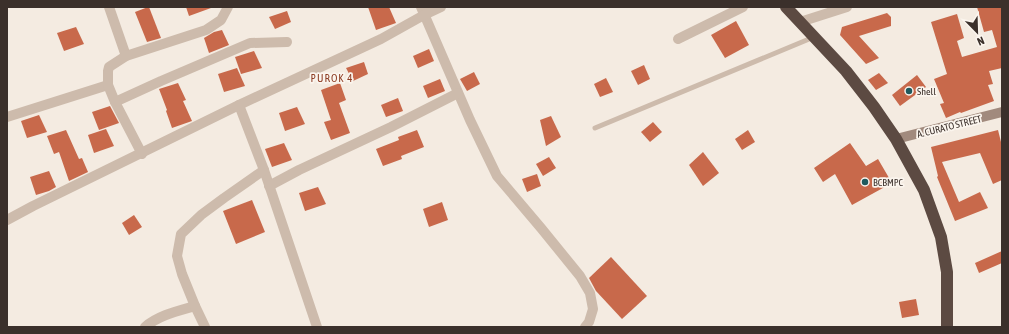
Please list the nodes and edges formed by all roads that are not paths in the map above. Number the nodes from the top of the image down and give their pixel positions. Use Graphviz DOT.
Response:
graph roads {
  1 [pos="108,7"];
  2 [pos="228,7"];
  3 [pos="441,7"];
  4 [pos="743,7"];
  5 [pos="786,7"];
  6 [pos="847,7"];
  7 [pos="422,11"];
  8 [pos="800,22"];
  9 [pos="814,37"];
  10 [pos="678,39"];
  11 [pos="287,42"];
  12 [pos="126,56"];
  13 [pos="108,84"];
  14 [pos="458,93"];
  15 [pos="115,102"];
  16 [pos="239,105"];
  17 [pos="1002,112"];
  18 [pos="7,117"];
  19 [pos="595,128"];
  20 [pos="896,139"];
  21 [pos="142,154"];
  22 [pos="264,170"];
  23 [pos="269,186"];
  24 [pos="7,220"];
  25 [pos="195,306"];
  26 [pos="145,327"];
  27 [pos="205,327"];
  28 [pos="317,327"];
  29 [pos="585,327"];
  30 [pos="947,327"];
  1 -- 12 [label="street"];
  2 -- 12 [label="street"];
  3 -- 7 [label="street"];
  4 -- 10 [label="street"];
  5 -- 8 [label="highway"];
  6 -- 8 [label="street"];
  7 -- 14 [label="street"];
  7 -- 16 [label="street"];
  8 -- 9 [label="highway"];
  9 -- 19 [label="lane"];
  9 -- 20 [label="highway"];
  11 -- 15 [label="street"];
  12 -- 13 [label="street"];
  13 -- 15 [label="street"];
  13 -- 18 [label="street"];
  14 -- 23 [label="street"];
  14 -- 29 [label="street"];
  15 -- 21 [label="street"];
  16 -- 21 [label="street"];
  16 -- 22 [label="street"];
  17 -- 20 [label="main road, A. CURATO STREET"];
  20 -- 30 [label="highway"];
  21 -- 24 [label="street"];
  22 -- 23 [label="street"];
  22 -- 25 [label="street"];
  23 -- 28 [label="street"];
  25 -- 26 [label="street"];
  25 -- 27 [label="street"];
}
